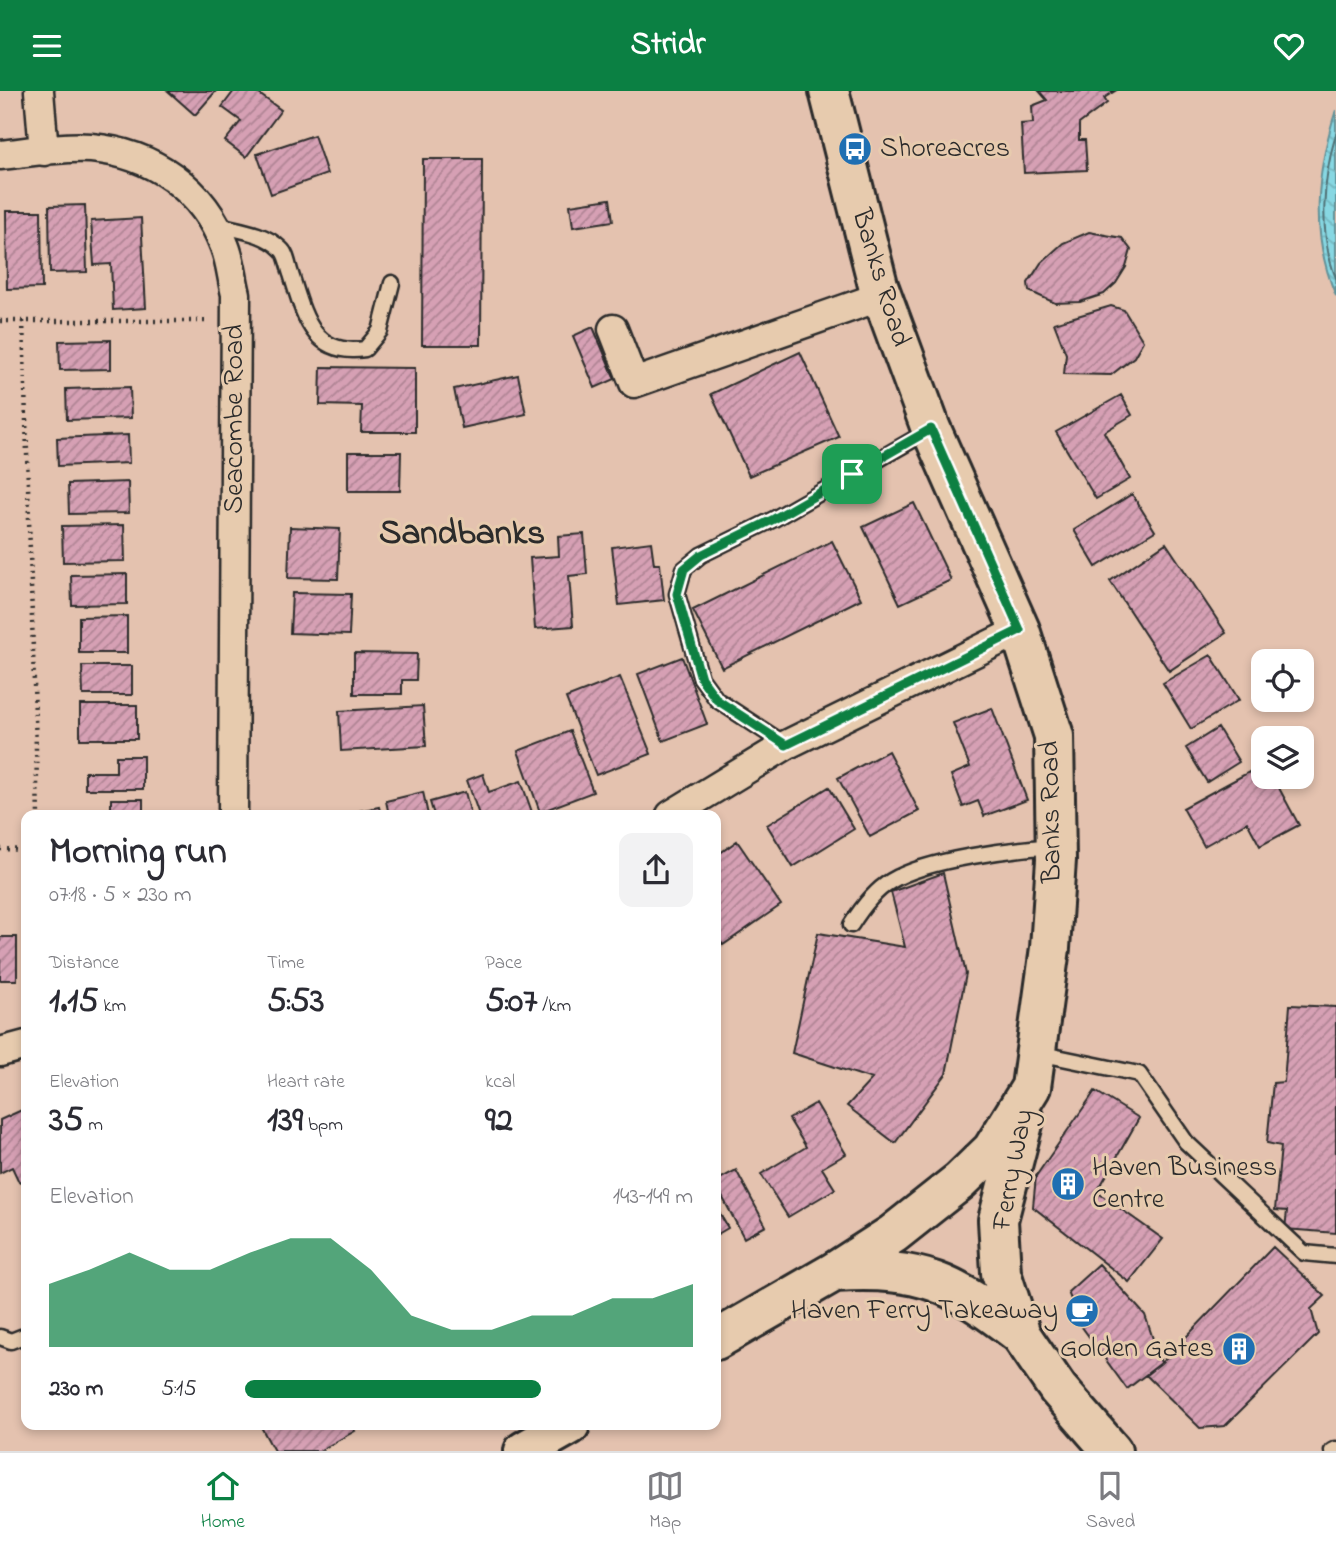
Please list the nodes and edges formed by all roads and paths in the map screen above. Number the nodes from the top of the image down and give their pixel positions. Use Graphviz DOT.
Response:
graph roads {
  1 [pos="39,91"];
  2 [pos="829,91"];
  3 [pos="44,151"];
  4 [pos="0,155"];
  5 [pos="213,223"];
  6 [pos="392,283"];
  7 [pos="882,296"];
  8 [pos="0,321"];
  9 [pos="23,321"];
  10 [pos="235,321"];
  11 [pos="613,329"];
  12 [pos="931,429"];
  13 [pos="1020,630"];
  14 [pos="786,745"];
  15 [pos="38,810"];
  16 [pos="233,810"];
  17 [pos="679,810"];
  18 [pos="1056,846"];
  19 [pos="0,849"];
  20 [pos="21,850"];
  21 [pos="851,925"];
  22 [pos="21,1046"];
  23 [pos="0,1052"];
  24 [pos="1034,1070"];
  25 [pos="1336,1256"];
  26 [pos="834,1272"];
  27 [pos="1021,1335"];
  28 [pos="0,1337"];
  29 [pos="21,1337"];
  30 [pos="721,1337"];
  31 [pos="561,1430"];
  32 [pos="524,1451"];
  33 [pos="1112,1451"];
  1 -- 3 [label="street"];
  2 -- 7 [label="main road, Banks Road"];
  3 -- 4 [label="street, Seacombe Road"];
  3 -- 5 [label="street, Seacombe Road"];
  5 -- 6 [label="lane"];
  5 -- 10 [label="street, Seacombe Road"];
  7 -- 11 [label="street"];
  7 -- 12 [label="main road, Banks Road"];
  8 -- 9 [label="path"];
  9 -- 10 [label="path"];
  9 -- 15 [label="path"];
  10 -- 16 [label="street, Seacombe Road"];
  12 -- 13 [label="main road, Banks Road"];
  12 -- 14 [label="lane"];
  13 -- 14 [label="street"];
  13 -- 18 [label="main road, Banks Road"];
  14 -- 17 [label="street"];
  18 -- 21 [label="lane"];
  18 -- 24 [label="main road, Banks Road"];
  19 -- 20 [label="path"];
  22 -- 23 [label="street"];
  24 -- 25 [label="lane"];
  24 -- 26 [label="main road, Banks Road"];
  24 -- 27 [label="main road, Ferry Way"];
  26 -- 27 [label="main road, Ferry Way"];
  26 -- 30 [label="main road, Banks Road"];
  27 -- 33 [label="main road, Ferry Way"];
  28 -- 29 [label="lane"];
  31 -- 32 [label="main road"];
}
